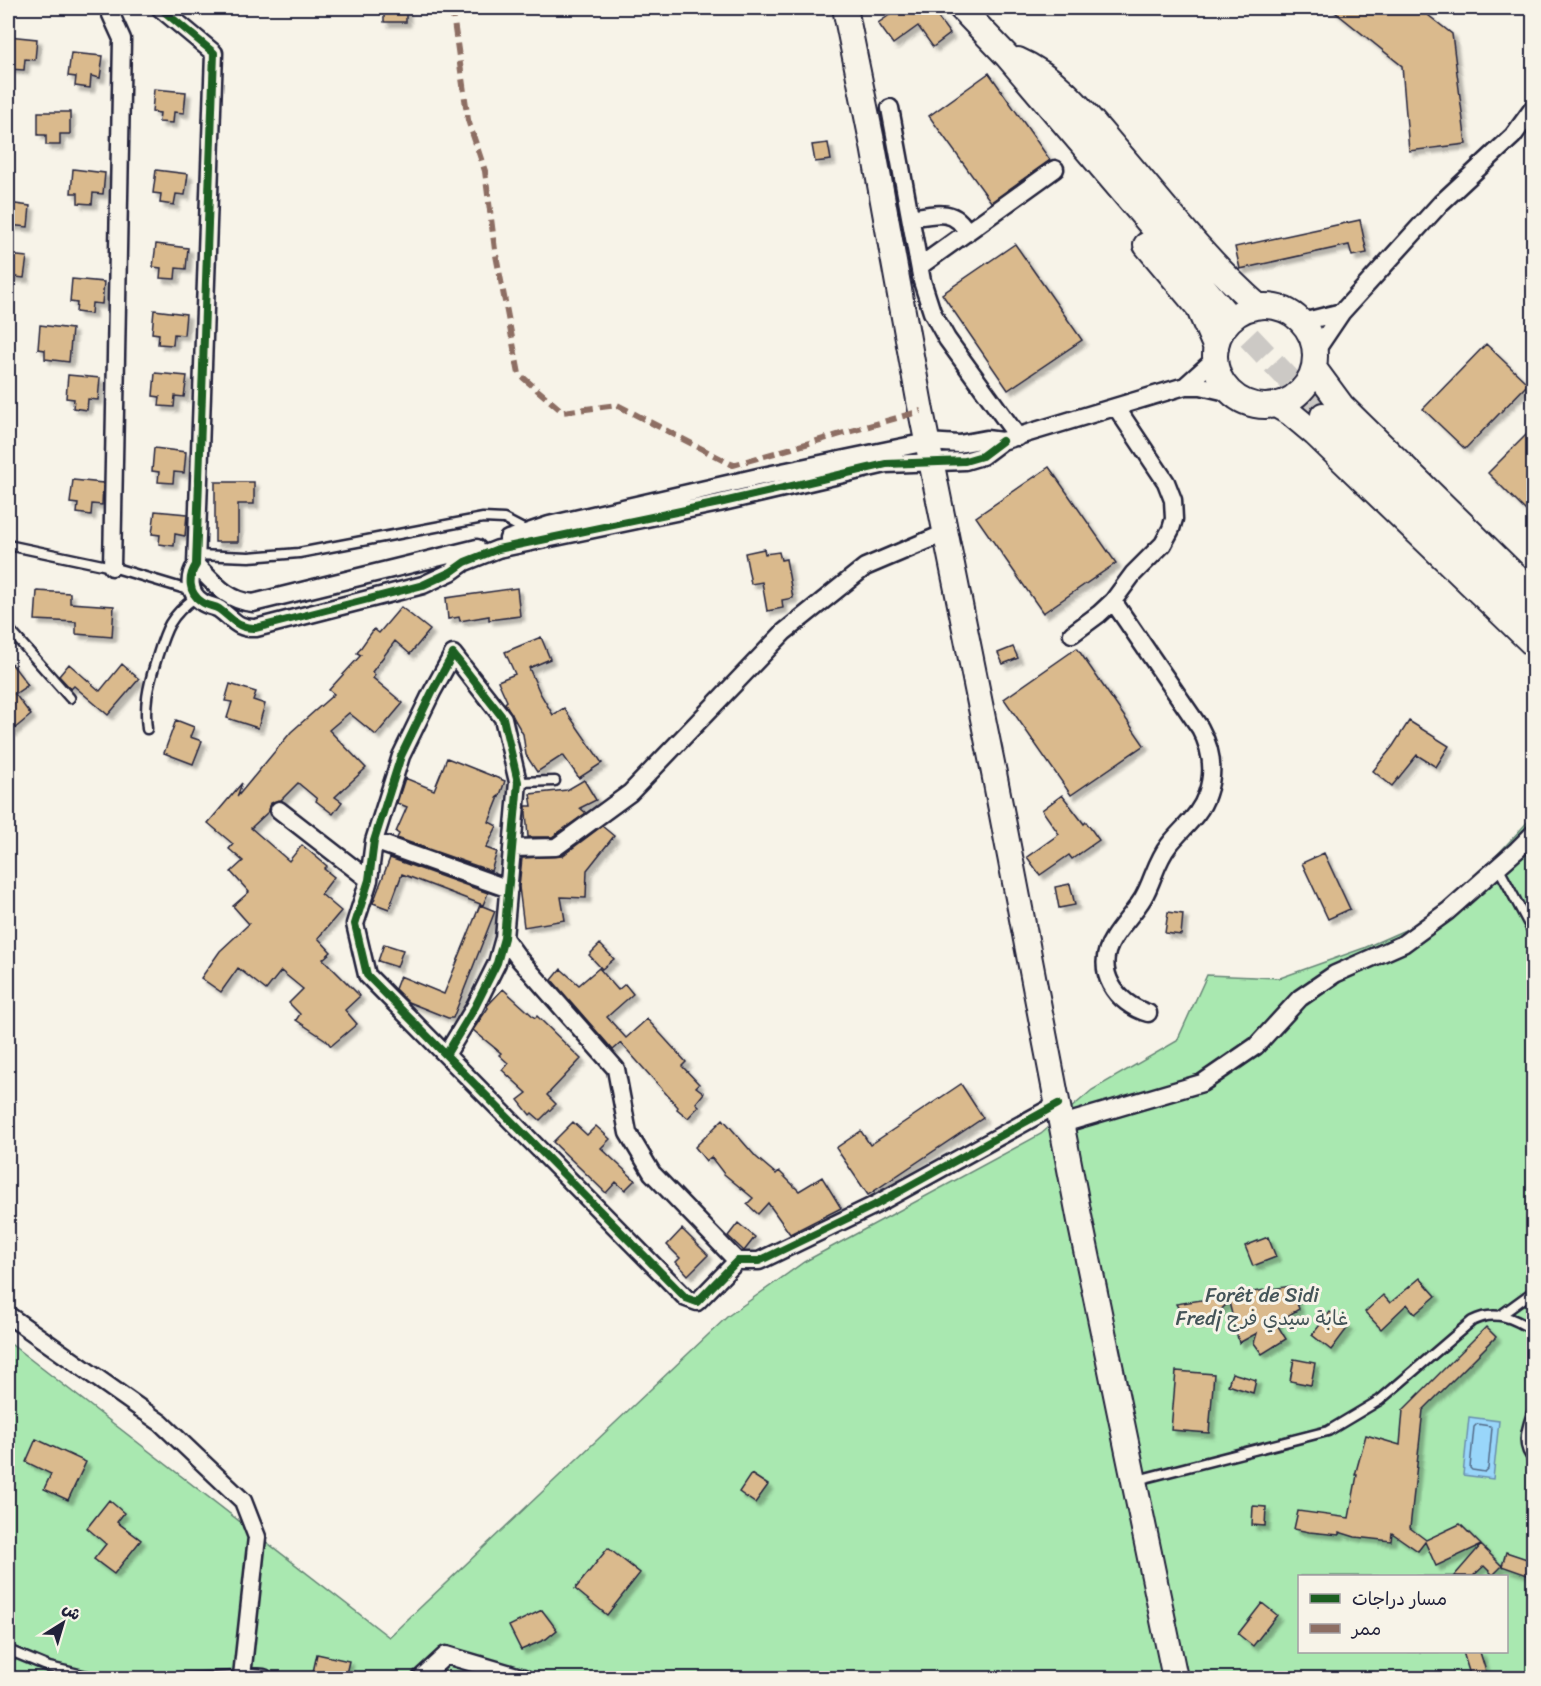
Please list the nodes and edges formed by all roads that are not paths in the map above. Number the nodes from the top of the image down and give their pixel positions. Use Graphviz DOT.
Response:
graph roads {
  1 [pos="108,8"];
  2 [pos="160,8"];
  3 [pos="845,8"];
  4 [pos="962,8"];
  5 [pos="1007,56"];
  6 [pos="1533,106"];
  7 [pos="890,108"];
  8 [pos="1055,169"];
  9 [pos="911,218"];
  10 [pos="967,233"];
  11 [pos="920,266"];
  12 [pos="1258,306"];
  13 [pos="1224,311"];
  14 [pos="1342,312"];
  15 [pos="1302,322"];
  16 [pos="1216,353"];
  17 [pos="1315,360"];
  18 [pos="1185,386"];
  19 [pos="1231,393"];
  20 [pos="1276,405"];
  21 [pos="1116,407"];
  22 [pos="1323,415"];
  23 [pos="1010,439"];
  24 [pos="929,452"];
  25 [pos="718,495"];
  26 [pos="527,531"];
  27 [pos="945,533"];
  28 [pos="8,545"];
  29 [pos="196,560"];
  30 [pos="112,567"];
  31 [pos="194,594"];
  32 [pos="1533,594"];
  33 [pos="1113,601"];
  34 [pos="1533,621"];
  35 [pos="8,628"];
  36 [pos="1072,634"];
  37 [pos="1533,645"];
  38 [pos="70,698"];
  39 [pos="147,729"];
  40 [pos="555,781"];
  41 [pos="518,782"];
  42 [pos="279,810"];
  43 [pos="1533,832"];
  44 [pos="374,841"];
  45 [pos="512,848"];
  46 [pos="1498,867"];
  47 [pos="369,880"];
  48 [pos="509,889"];
  49 [pos="1533,934"];
  50 [pos="504,938"];
  51 [pos="1148,1013"];
  52 [pos="446,1055"];
  53 [pos="1060,1114"];
  54 [pos="737,1261"];
  55 [pos="1533,1291"];
  56 [pos="8,1315"];
  57 [pos="1501,1315"];
  58 [pos="1533,1332"];
  59 [pos="1533,1406"];
  60 [pos="1533,1460"];
  61 [pos="1134,1481"];
  62 [pos="8,1650"];
  63 [pos="242,1676"];
  64 [pos="96,1678"];
  65 [pos="184,1678"];
  66 [pos="264,1678"];
  67 [pos="421,1678"];
  68 [pos="524,1678"];
  69 [pos="1175,1678"];
  1 -- 30 [label="street"];
  2 -- 29 [label="street"];
  3 -- 24 [label="main road"];
  4 -- 5 [label="main road"];
  5 -- 12 [label="main road"];
  5 -- 13 [label="main road"];
  5 -- 16 [label="main road"];
  6 -- 14 [label="street"];
  7 -- 9 [label="street"];
  8 -- 10 [label="street"];
  9 -- 10 [label="street"];
  9 -- 11 [label="street"];
  10 -- 11 [label="street"];
  11 -- 23 [label="street"];
  12 -- 15 [label="main road"];
  12 -- 16 [label="main road"];
  14 -- 15 [label="street"];
  14 -- 17 [label="street"];
  15 -- 17 [label="main road"];
  16 -- 18 [label="street"];
  16 -- 19 [label="main road"];
  17 -- 20 [label="main road"];
  17 -- 32 [label="main road"];
  18 -- 19 [label="street"];
  18 -- 21 [label="street"];
  19 -- 20 [label="main road"];
  20 -- 37 [label="main road"];
  21 -- 23 [label="street"];
  21 -- 33 [label="street"];
  22 -- 34 [label="main road"];
  23 -- 24 [label="street"];
  24 -- 25 [label="street"];
  24 -- 27 [label="main road"];
  25 -- 26 [label="street"];
  25 -- 31 [label="street"];
  26 -- 29 [label="lane"];
  26 -- 29 [label="street"];
  27 -- 45 [label="street"];
  27 -- 53 [label="main road"];
  28 -- 30 [label="lane"];
  29 -- 31 [label="street"];
  30 -- 31 [label="lane"];
  31 -- 39 [label="lane"];
  33 -- 36 [label="street"];
  33 -- 51 [label="street"];
  35 -- 38 [label="lane"];
  40 -- 41 [label="lane"];
  41 -- 44 [label="street"];
  41 -- 45 [label="street"];
  42 -- 47 [label="street"];
  43 -- 46 [label="street"];
  44 -- 47 [label="street"];
  44 -- 48 [label="street"];
  45 -- 48 [label="street"];
  46 -- 49 [label="lane"];
  46 -- 53 [label="street"];
  47 -- 52 [label="street"];
  48 -- 50 [label="street"];
  50 -- 52 [label="street"];
  50 -- 54 [label="street"];
  52 -- 54 [label="street"];
  53 -- 54 [label="street"];
  53 -- 61 [label="main road"];
  55 -- 57 [label="lane"];
  56 -- 63 [label="street"];
  57 -- 58 [label="lane"];
  57 -- 61 [label="lane"];
  59 -- 60 [label="lane"];
  61 -- 69 [label="main road"];
  62 -- 64 [label="lane"];
  63 -- 65 [label="lane"];
  63 -- 66 [label="street"];
  67 -- 68 [label="street"];
}
